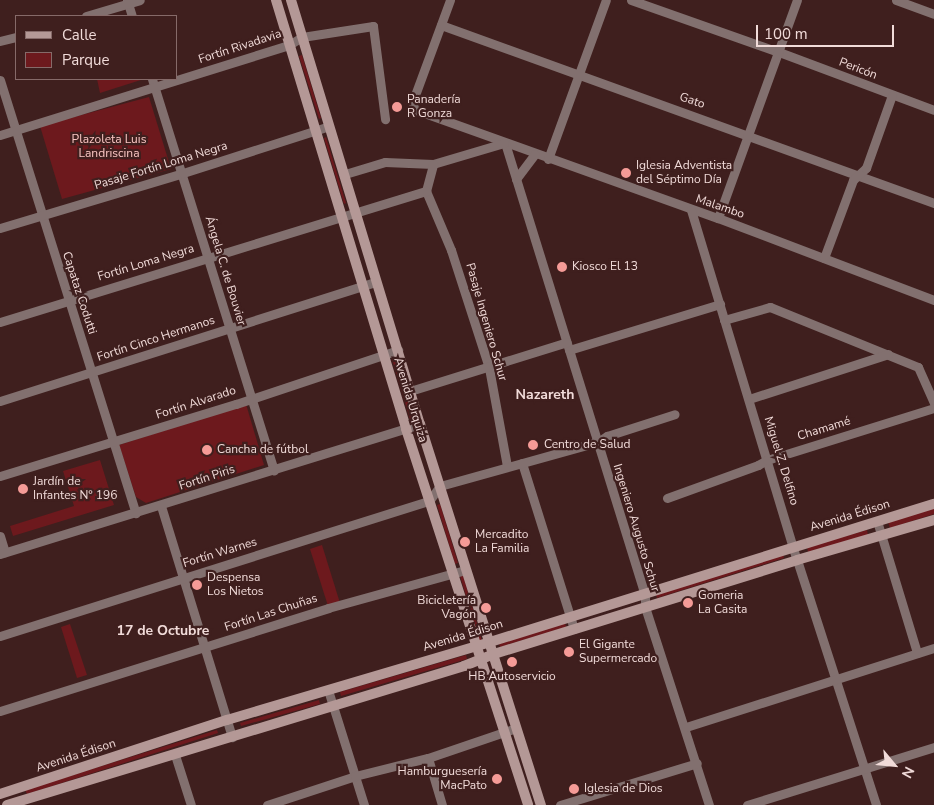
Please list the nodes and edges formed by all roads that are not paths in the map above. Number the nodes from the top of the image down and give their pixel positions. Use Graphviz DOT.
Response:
graph roads {
  1 [pos="140,0"];
  2 [pos="276,0"];
  3 [pos="291,0"];
  4 [pos="450,0"];
  5 [pos="606,0"];
  6 [pos="631,0"];
  7 [pos="797,0"];
  8 [pos="896,0"];
  9 [pos="128,2"];
  10 [pos="934,14"];
  11 [pos="89,15"];
  12 [pos="132,15"];
  13 [pos="441,25"];
  14 [pos="15,36"];
  15 [pos="302,37"];
  16 [pos="0,41"];
  17 [pos="289,45"];
  18 [pos="779,52"];
  19 [pos="579,75"];
  20 [pos="178,76"];
  21 [pos="0,80"];
  22 [pos="153,83"];
  23 [pos="892,96"];
  24 [pos="934,110"];
  25 [pos="385,119"];
  26 [pos="328,126"];
  27 [pos="16,130"];
  28 [pos="316,131"];
  29 [pos="748,134"];
  30 [pos="0,135"];
  31 [pos="505,142"];
  32 [pos="534,154"];
  33 [pos="548,158"];
  34 [pos="433,164"];
  35 [pos="183,174"];
  36 [pos="345,174"];
  37 [pos="859,176"];
  38 [pos="516,179"];
  39 [pos="426,191"];
  40 [pos="934,203"];
  41 [pos="691,210"];
  42 [pos="356,211"];
  43 [pos="41,215"];
  44 [pos="342,218"];
  45 [pos="718,218"];
  46 [pos="0,228"];
  47 [pos="208,257"];
  48 [pos="824,258"];
  49 [pos="376,282"];
  50 [pos="362,287"];
  51 [pos="68,300"];
  52 [pos="934,300"];
  53 [pos="720,304"];
  54 [pos="724,320"];
  55 [pos="0,322"];
  56 [pos="229,329"];
  57 [pos="568,346"];
  58 [pos="398,350"];
  59 [pos="383,353"];
  60 [pos="888,354"];
  61 [pos="488,368"];
  62 [pos="91,372"];
  63 [pos="410,391"];
  64 [pos="251,398"];
  65 [pos="749,399"];
  66 [pos="0,400"];
  67 [pos="934,403"];
  68 [pos="934,408"];
  69 [pos="675,414"];
  70 [pos="420,424"];
  71 [pos="406,429"];
  72 [pos="114,442"];
  73 [pos="598,442"];
  74 [pos="767,460"];
  75 [pos="522,463"];
  76 [pos="507,466"];
  77 [pos="274,470"];
  78 [pos="0,476"];
  79 [pos="440,486"];
  80 [pos="667,498"];
  81 [pos="430,501"];
  82 [pos="934,504"];
  83 [pos="161,506"];
  84 [pos="136,513"];
  85 [pos="934,520"];
  86 [pos="877,521"];
  87 [pos="0,536"];
  88 [pos="882,536"];
  89 [pos="793,546"];
  90 [pos="3,553"];
  91 [pos="797,560"];
  92 [pos="465,570"];
  93 [pos="452,574"];
  94 [pos="183,578"];
  95 [pos="645,594"];
  96 [pos="645,607"];
  97 [pos="570,618"];
  98 [pos="574,630"];
  99 [pos="0,636"];
  100 [pos="490,642"];
  101 [pos="476,646"];
  102 [pos="205,648"];
  103 [pos="934,648"];
  104 [pos="917,653"];
  105 [pos="494,654"];
  106 [pos="481,661"];
  107 [pos="835,680"];
  108 [pos="328,690"];
  109 [pos="333,706"];
  110 [pos="0,711"];
  111 [pos="227,720"];
  112 [pos="516,728"];
  113 [pos="686,728"];
  114 [pos="506,732"];
  115 [pos="232,737"];
  116 [pos="934,747"];
  117 [pos="175,755"];
  118 [pos="428,758"];
  119 [pos="697,763"];
  120 [pos="865,769"];
  121 [pos="356,776"];
  122 [pos="13,790"];
  123 [pos="0,794"];
  124 [pos="14,804"];
  125 [pos="273,804"];
  126 [pos="191,805"];
  127 [pos="364,805"];
  128 [pos="442,805"];
  129 [pos="528,805"];
  130 [pos="540,805"];
  131 [pos="560,805"];
  132 [pos="710,805"];
  133 [pos="747,805"];
  134 [pos="876,805"];
  1 -- 9 [label="street"];
  2 -- 17 [label="main road, Avenida Urquiza"];
  3 -- 15 [label="main road, Avenida Urquiza"];
  4 -- 13 [label="street"];
  5 -- 19 [label="street"];
  6 -- 18 [label="street, Pericón"];
  7 -- 18 [label="street"];
  8 -- 10 [label="street"];
  9 -- 11 [label="street"];
  9 -- 12 [label="street"];
  13 -- 19 [label="street, Gato"];
  13 -- 31 [label="street, Malambo"];
  14 -- 16 [label="street"];
  15 -- 17 [label="street, Fortín Rivadavia"];
  15 -- 25 [label="street, Fortín Rivadavia"];
  15 -- 26 [label="main road, Avenida Urquiza"];
  17 -- 20 [label="street, Fortín Rivadavia"];
  17 -- 28 [label="main road, Avenida Urquiza"];
  18 -- 23 [label="street, Pericón"];
  18 -- 29 [label="street"];
  19 -- 29 [label="street, Gato"];
  19 -- 33 [label="street"];
  21 -- 27 [label="street, Capataz Codutti"];
  22 -- 27 [label="street, Fortín Rivadavia"];
  22 -- 35 [label="street, Ángela C. de Bouvier"];
  23 -- 24 [label="street, Pericón"];
  23 -- 37 [label="street"];
  26 -- 28 [label="street, Pasaje Fortín Loma Negra"];
  26 -- 36 [label="main road, Avenida Urquiza"];
  27 -- 30 [label="street, Fortín Rivadavia"];
  27 -- 43 [label="street, Capataz Codutti"];
  28 -- 35 [label="street, Pasaje Fortín Loma Negra"];
  28 -- 44 [label="main road, Avenida Urquiza"];
  29 -- 37 [label="street, Gato"];
  29 -- 45 [label="street"];
  31 -- 32 [label="street, Malambo"];
  31 -- 34 [label="street"];
  31 -- 38 [label="street, Ingeniero Augusto Schur"];
  32 -- 33 [label="street, Malambo"];
  32 -- 38 [label="street"];
  33 -- 41 [label="street, Malambo"];
  34 -- 36 [label="street"];
  34 -- 39 [label="street"];
  35 -- 43 [label="street, Pasaje Fortín Loma Negra"];
  35 -- 47 [label="street, Ángela C. de Bouvier"];
  36 -- 42 [label="main road, Avenida Urquiza"];
  37 -- 40 [label="street, Gato"];
  37 -- 48 [label="street"];
  38 -- 57 [label="street, Ingeniero Augusto Schur"];
  39 -- 42 [label="street, Fortín Loma Negra"];
  39 -- 61 [label="street, Pasaje Ingeniero Schur"];
  41 -- 45 [label="street, Malambo"];
  41 -- 53 [label="street, Miguel Z. Delfino"];
  42 -- 44 [label="street, Fortín Loma Negra"];
  42 -- 49 [label="main road, Avenida Urquiza"];
  43 -- 46 [label="street, Pasaje Fortín Loma Negra"];
  43 -- 51 [label="street, Capataz Codutti"];
  44 -- 47 [label="street, Fortín Loma Negra"];
  44 -- 50 [label="main road, Avenida Urquiza"];
  45 -- 48 [label="street, Malambo"];
  47 -- 51 [label="street, Fortín Loma Negra"];
  47 -- 56 [label="street, Ángela C. de Bouvier"];
  48 -- 52 [label="street, Malambo"];
  49 -- 50 [label="street, Fortín Cinco Hermanos"];
  49 -- 58 [label="main road, Avenida Urquiza"];
  50 -- 56 [label="street, Fortín Cinco Hermanos"];
  50 -- 59 [label="main road, Avenida Urquiza"];
  51 -- 55 [label="street, Fortín Loma Negra"];
  51 -- 62 [label="street, Capataz Codutti"];
  53 -- 54 [label="street, Miguel Z. Delfino"];
  53 -- 57 [label="street"];
  54 -- 60 [label="street"];
  54 -- 65 [label="street, Miguel Z. Delfino"];
  56 -- 62 [label="street, Fortín Cinco Hermanos"];
  56 -- 64 [label="street, Ángela C. de Bouvier"];
  57 -- 61 [label="street"];
  57 -- 73 [label="street, Ingeniero Augusto Schur"];
  58 -- 59 [label="street, Fortín Alvarado"];
  58 -- 63 [label="main road, Avenida Urquiza"];
  59 -- 64 [label="street, Fortín Alvarado"];
  59 -- 71 [label="main road, Avenida Urquiza"];
  60 -- 65 [label="street"];
  60 -- 67 [label="street"];
  61 -- 63 [label="street"];
  61 -- 76 [label="street, Pasaje Ingeniero Schur"];
  62 -- 66 [label="street, Fortín Cinco Hermanos"];
  62 -- 72 [label="street, Capataz Codutti"];
  63 -- 70 [label="main road, Avenida Urquiza"];
  64 -- 72 [label="street, Fortín Alvarado"];
  64 -- 77 [label="street, Ángela C. de Bouvier"];
  65 -- 74 [label="street, Miguel Z. Delfino"];
  68 -- 74 [label="street, Chamamé"];
  69 -- 73 [label="street"];
  70 -- 71 [label="street, Fortín Piris"];
  70 -- 79 [label="main road, Avenida Urquiza"];
  71 -- 77 [label="street, Fortín Piris"];
  71 -- 81 [label="main road, Avenida Urquiza"];
  72 -- 78 [label="street, Fortín Alvarado"];
  72 -- 84 [label="street, Capataz Codutti"];
  73 -- 75 [label="street"];
  73 -- 95 [label="street, Ingeniero Augusto Schur"];
  74 -- 80 [label="street, Chamamé"];
  74 -- 89 [label="street, Miguel Z. Delfino"];
  75 -- 76 [label="street"];
  75 -- 97 [label="street"];
  76 -- 79 [label="street"];
  77 -- 83 [label="street, Fortín Piris"];
  79 -- 81 [label="street"];
  79 -- 92 [label="main road, Avenida Urquiza"];
  81 -- 93 [label="main road, Avenida Urquiza"];
  81 -- 94 [label="street, Fortín Warnes"];
  82 -- 86 [label="main road, Avenida Édison"];
  83 -- 84 [label="street, Fortín Piris"];
  83 -- 94 [label="street"];
  84 -- 90 [label="street, Fortín Piris"];
  85 -- 88 [label="main road"];
  86 -- 88 [label="street"];
  86 -- 89 [label="main road, Avenida Édison"];
  87 -- 90 [label="street"];
  88 -- 91 [label="main road"];
  88 -- 104 [label="street"];
  89 -- 91 [label="street, Miguel Z. Delfino"];
  89 -- 95 [label="main road, Avenida Édison"];
  91 -- 96 [label="main road"];
  91 -- 107 [label="street, Miguel Z. Delfino"];
  92 -- 93 [label="street, Fortín Las Chuñas"];
  92 -- 100 [label="main road, Avenida Urquiza"];
  93 -- 101 [label="main road, Avenida Urquiza"];
  93 -- 102 [label="street, Fortín Las Chuñas"];
  94 -- 99 [label="street, Fortín Warnes"];
  94 -- 102 [label="street"];
  95 -- 96 [label="street, Ingeniero Augusto Schur"];
  95 -- 97 [label="main road, Avenida Édison"];
  96 -- 98 [label="main road"];
  96 -- 113 [label="street, Ingeniero Augusto Schur"];
  97 -- 98 [label="street"];
  97 -- 100 [label="main road, Avenida Édison"];
  98 -- 105 [label="main road"];
  100 -- 101 [label="main road, Avenida Édison"];
  100 -- 105 [label="main road, Avenida Urquiza"];
  101 -- 106 [label="main road, Avenida Urquiza"];
  101 -- 108 [label="main road, Avenida Édison"];
  102 -- 110 [label="street, Fortín Las Chuñas"];
  102 -- 111 [label="street"];
  103 -- 104 [label="street"];
  104 -- 107 [label="street"];
  105 -- 106 [label="main road"];
  105 -- 112 [label="main road, Avenida Urquiza"];
  106 -- 109 [label="main road"];
  106 -- 114 [label="main road, Avenida Urquiza"];
  107 -- 113 [label="street"];
  107 -- 120 [label="street, Miguel Z. Delfino"];
  108 -- 109 [label="street"];
  108 -- 111 [label="main road, Avenida Édison"];
  109 -- 115 [label="main road"];
  109 -- 121 [label="street"];
  111 -- 115 [label="street"];
  111 -- 122 [label="main road, Avenida Édison"];
  112 -- 114 [label="street"];
  112 -- 130 [label="main road, Avenida Urquiza"];
  113 -- 119 [label="street, Ingeniero Augusto Schur"];
  114 -- 118 [label="street"];
  114 -- 129 [label="main road, Avenida Urquiza"];
  115 -- 117 [label="main road"];
  116 -- 120 [label="street"];
  117 -- 124 [label="main road"];
  117 -- 126 [label="street"];
  118 -- 121 [label="street"];
  118 -- 128 [label="street"];
  119 -- 131 [label="street"];
  119 -- 132 [label="street, Ingeniero Augusto Schur"];
  120 -- 133 [label="street"];
  120 -- 134 [label="street, Miguel Z. Delfino"];
  121 -- 125 [label="street"];
  121 -- 127 [label="street"];
  122 -- 123 [label="main road, Avenida Édison"];
  122 -- 124 [label="street"];
}
